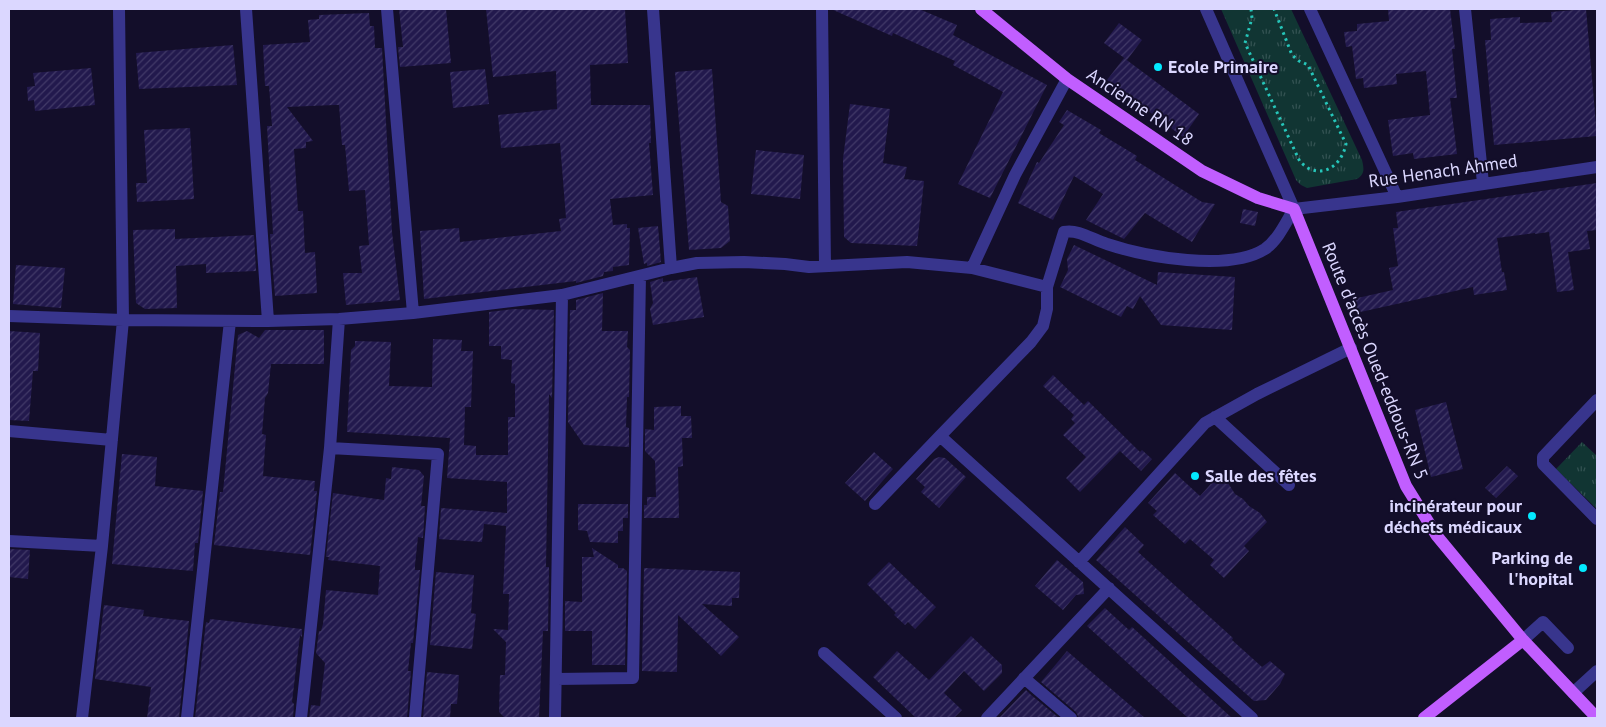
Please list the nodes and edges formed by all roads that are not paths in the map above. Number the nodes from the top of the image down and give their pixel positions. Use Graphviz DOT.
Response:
graph roads {
  1 [pos="119,9"];
  2 [pos="246,9"];
  3 [pos="387,9"];
  4 [pos="653,9"];
  5 [pos="822,9"];
  6 [pos="981,9"];
  7 [pos="1206,9"];
  8 [pos="1310,9"];
  9 [pos="1464,9"];
  10 [pos="1067,79"];
  11 [pos="1597,167"];
  12 [pos="1483,183"];
  13 [pos="1397,197"];
  14 [pos="1294,209"];
  15 [pos="825,266"];
  16 [pos="671,268"];
  17 [pos="972,268"];
  18 [pos="640,276"];
  19 [pos="1047,287"];
  20 [pos="562,295"];
  21 [pos="413,313"];
  22 [pos="9,316"];
  23 [pos="339,319"];
  24 [pos="123,320"];
  25 [pos="230,321"];
  26 [pos="268,321"];
  27 [pos="1351,348"];
  28 [pos="1597,400"];
  29 [pos="1215,417"];
  30 [pos="9,431"];
  31 [pos="940,436"];
  32 [pos="112,440"];
  33 [pos="330,448"];
  34 [pos="1289,485"];
  35 [pos="875,504"];
  36 [pos="1597,520"];
  37 [pos="9,541"];
  38 [pos="102,546"];
  39 [pos="1079,562"];
  40 [pos="1109,588"];
  41 [pos="1523,640"];
  42 [pos="1568,648"];
  43 [pos="824,653"];
  44 [pos="1597,670"];
  45 [pos="1024,678"];
  46 [pos="556,679"];
  47 [pos="1573,693"];
  48 [pos="82,718"];
  49 [pos="188,718"];
  50 [pos="301,718"];
  51 [pos="415,718"];
  52 [pos="555,718"];
  53 [pos="896,718"];
  54 [pos="986,718"];
  55 [pos="1071,718"];
  56 [pos="1252,718"];
  57 [pos="1424,718"];
  58 [pos="1597,718"];
  1 -- 24 [label="street"];
  2 -- 26 [label="street"];
  3 -- 21 [label="street"];
  4 -- 16 [label="street"];
  5 -- 15 [label="street"];
  6 -- 10 [label="main road, Ancienne RN 18"];
  7 -- 14 [label="street"];
  8 -- 13 [label="street"];
  9 -- 12 [label="street"];
  10 -- 14 [label="main road, Ancienne RN 18"];
  10 -- 17 [label="street"];
  11 -- 12 [label="street, Rue Henach Ahmed"];
  12 -- 13 [label="street, Rue Henach Ahmed"];
  13 -- 14 [label="street, Rue Henach Ahmed"];
  14 -- 19 [label="street"];
  14 -- 27 [label="main road, Route d'accès Oued-eddous-RN 5"];
  15 -- 16 [label="street"];
  15 -- 17 [label="street"];
  16 -- 18 [label="street"];
  17 -- 19 [label="street"];
  18 -- 20 [label="street"];
  18 -- 46 [label="street"];
  19 -- 31 [label="street"];
  20 -- 21 [label="street"];
  20 -- 46 [label="street"];
  21 -- 23 [label="street"];
  22 -- 24 [label="street"];
  23 -- 26 [label="street"];
  23 -- 33 [label="street"];
  24 -- 25 [label="street"];
  24 -- 32 [label="street"];
  25 -- 26 [label="street"];
  25 -- 49 [label="street"];
  27 -- 29 [label="street"];
  27 -- 41 [label="main road, Route d'accès Oued-eddous-RN 5"];
  28 -- 36 [label="street"];
  29 -- 34 [label="street"];
  29 -- 39 [label="street"];
  30 -- 32 [label="street"];
  31 -- 35 [label="street"];
  31 -- 39 [label="street"];
  32 -- 38 [label="street"];
  33 -- 50 [label="street"];
  33 -- 51 [label="street"];
  37 -- 38 [label="street"];
  38 -- 48 [label="street"];
  39 -- 40 [label="street"];
  40 -- 45 [label="street"];
  40 -- 56 [label="street"];
  41 -- 42 [label="street"];
  41 -- 47 [label="main road, Route d'accès Oued-eddous-RN 5"];
  41 -- 57 [label="main road"];
  43 -- 53 [label="street"];
  44 -- 47 [label="street"];
  45 -- 54 [label="street"];
  45 -- 55 [label="street"];
  46 -- 52 [label="street"];
  47 -- 58 [label="main road, Route d'accès Oued-eddous-RN 5"];
}
